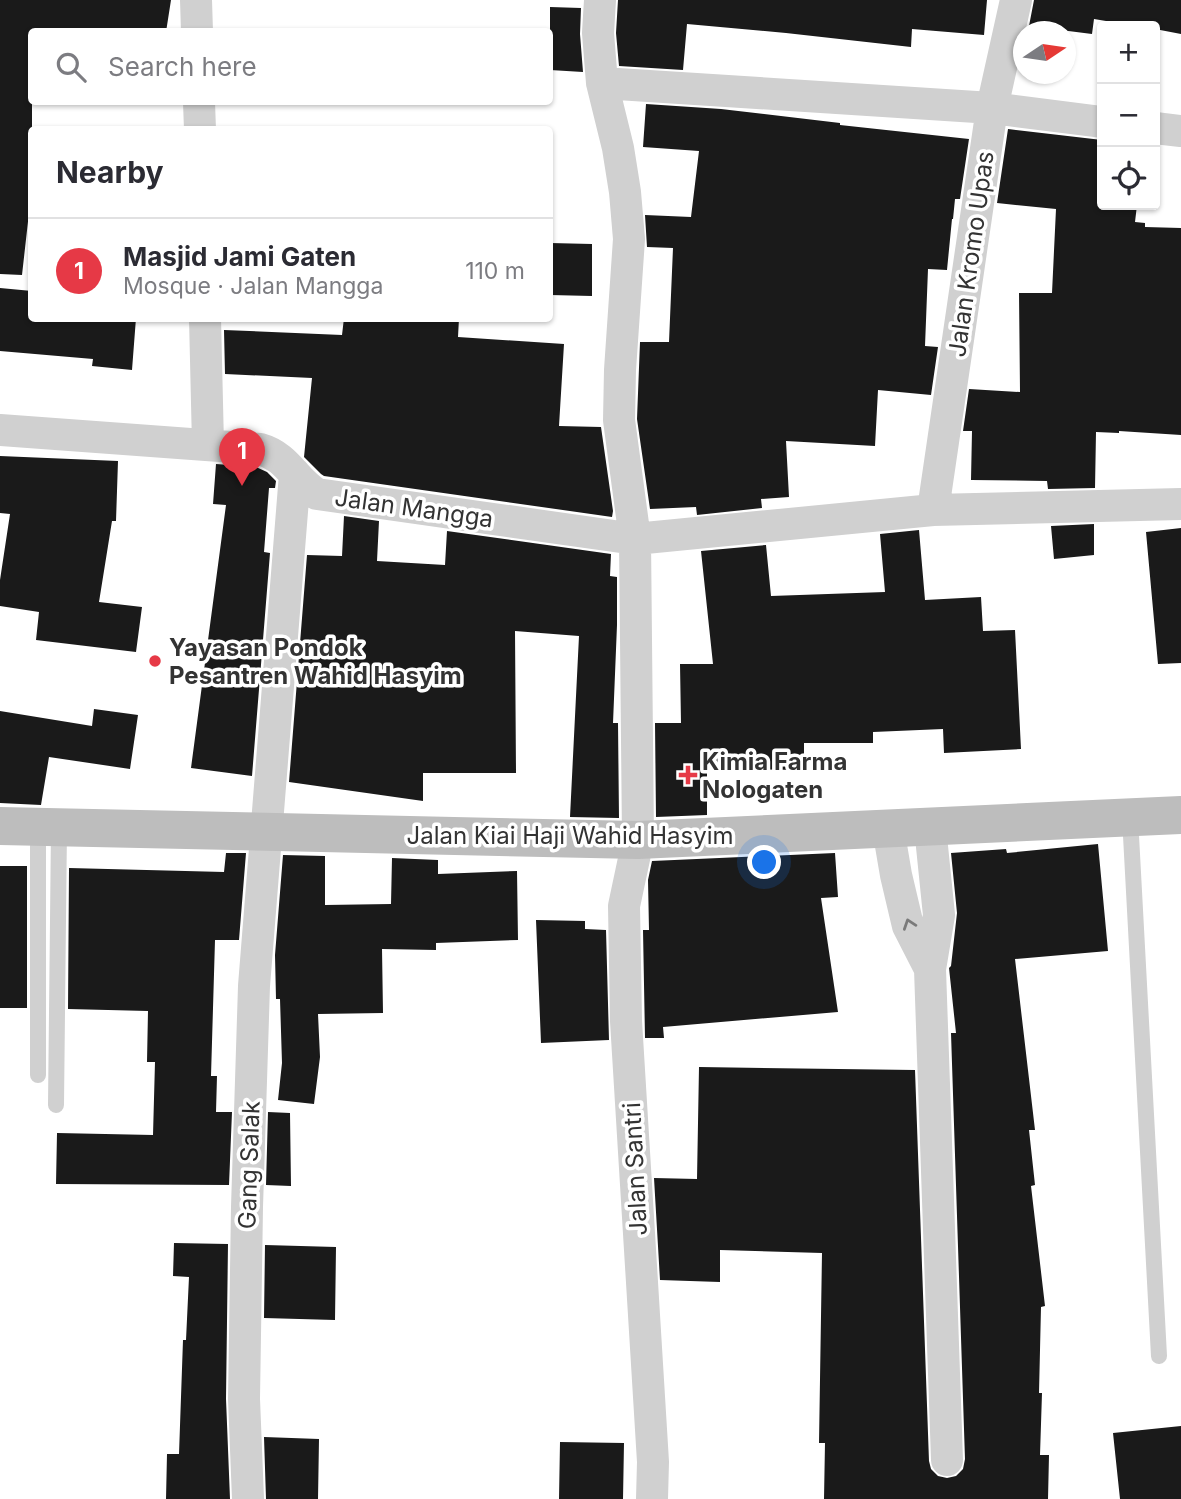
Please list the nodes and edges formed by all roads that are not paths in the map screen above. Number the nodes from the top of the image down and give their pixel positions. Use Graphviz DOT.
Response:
graph roads {
  1 [pos="196,0"];
  2 [pos="600,0"];
  3 [pos="1016,0"];
  4 [pos="197,28"];
  5 [pos="602,83"];
  6 [pos="199,105"];
  7 [pos="992,108"];
  8 [pos="1097,121"];
  9 [pos="200,126"];
  10 [pos="1160,129"];
  11 [pos="1181,131"];
  12 [pos="205,322"];
  13 [pos="0,430"];
  14 [pos="208,444"];
  15 [pos="295,474"];
  16 [pos="1181,504"];
  17 [pos="933,510"];
  18 [pos="635,539"];
  19 [pos="1181,815"];
  20 [pos="1130,817"];
  21 [pos="0,826"];
  22 [pos="930,827"];
  23 [pos="49,828"];
  24 [pos="888,828"];
  25 [pos="266,832"];
  26 [pos="638,840"];
  27 [pos="930,969"];
  28 [pos="38,1075"];
  29 [pos="56,1105"];
  30 [pos="1158,1356"];
  31 [pos="947,1460"];
  32 [pos="248,1499"];
  33 [pos="652,1499"];
  1 -- 4 [label="street"];
  2 -- 5 [label="street, Jalan Santri"];
  3 -- 7 [label="street, Jalan Kromo Upas"];
  5 -- 7 [label="street"];
  5 -- 18 [label="street, Jalan Santri"];
  6 -- 9 [label="street"];
  7 -- 8 [label="street"];
  7 -- 17 [label="street, Jalan Kromo Upas"];
  10 -- 11 [label="street"];
  12 -- 14 [label="street"];
  13 -- 14 [label="street, Jalan Mangga"];
  14 -- 15 [label="street, Jalan Mangga"];
  15 -- 18 [label="street, Jalan Mangga"];
  15 -- 25 [label="street, Gang Salak"];
  16 -- 17 [label="street, Jalan Mangga"];
  17 -- 18 [label="street, Jalan Mangga"];
  18 -- 26 [label="street, Jalan Santri"];
  19 -- 20 [label="main road, Jalan Kiai Haji Wahid Hasyim"];
  20 -- 22 [label="main road, Jalan Kiai Haji Wahid Hasyim"];
  20 -- 30 [label="lane"];
  21 -- 23 [label="main road, Jalan Kiai Haji Wahid Hasyim"];
  22 -- 24 [label="main road, Jalan Kiai Haji Wahid Hasyim"];
  22 -- 27 [label="street"];
  23 -- 25 [label="main road, Jalan Kiai Haji Wahid Hasyim"];
  23 -- 28 [label="lane"];
  23 -- 29 [label="lane"];
  24 -- 26 [label="main road, Jalan Kiai Haji Wahid Hasyim"];
  27 -- 24 [label="street, one-way"];
  25 -- 26 [label="main road, Jalan Kiai Haji Wahid Hasyim"];
  25 -- 32 [label="street, Gang Salak"];
  26 -- 33 [label="street, Jalan Santri"];
  27 -- 31 [label="street"];
}
